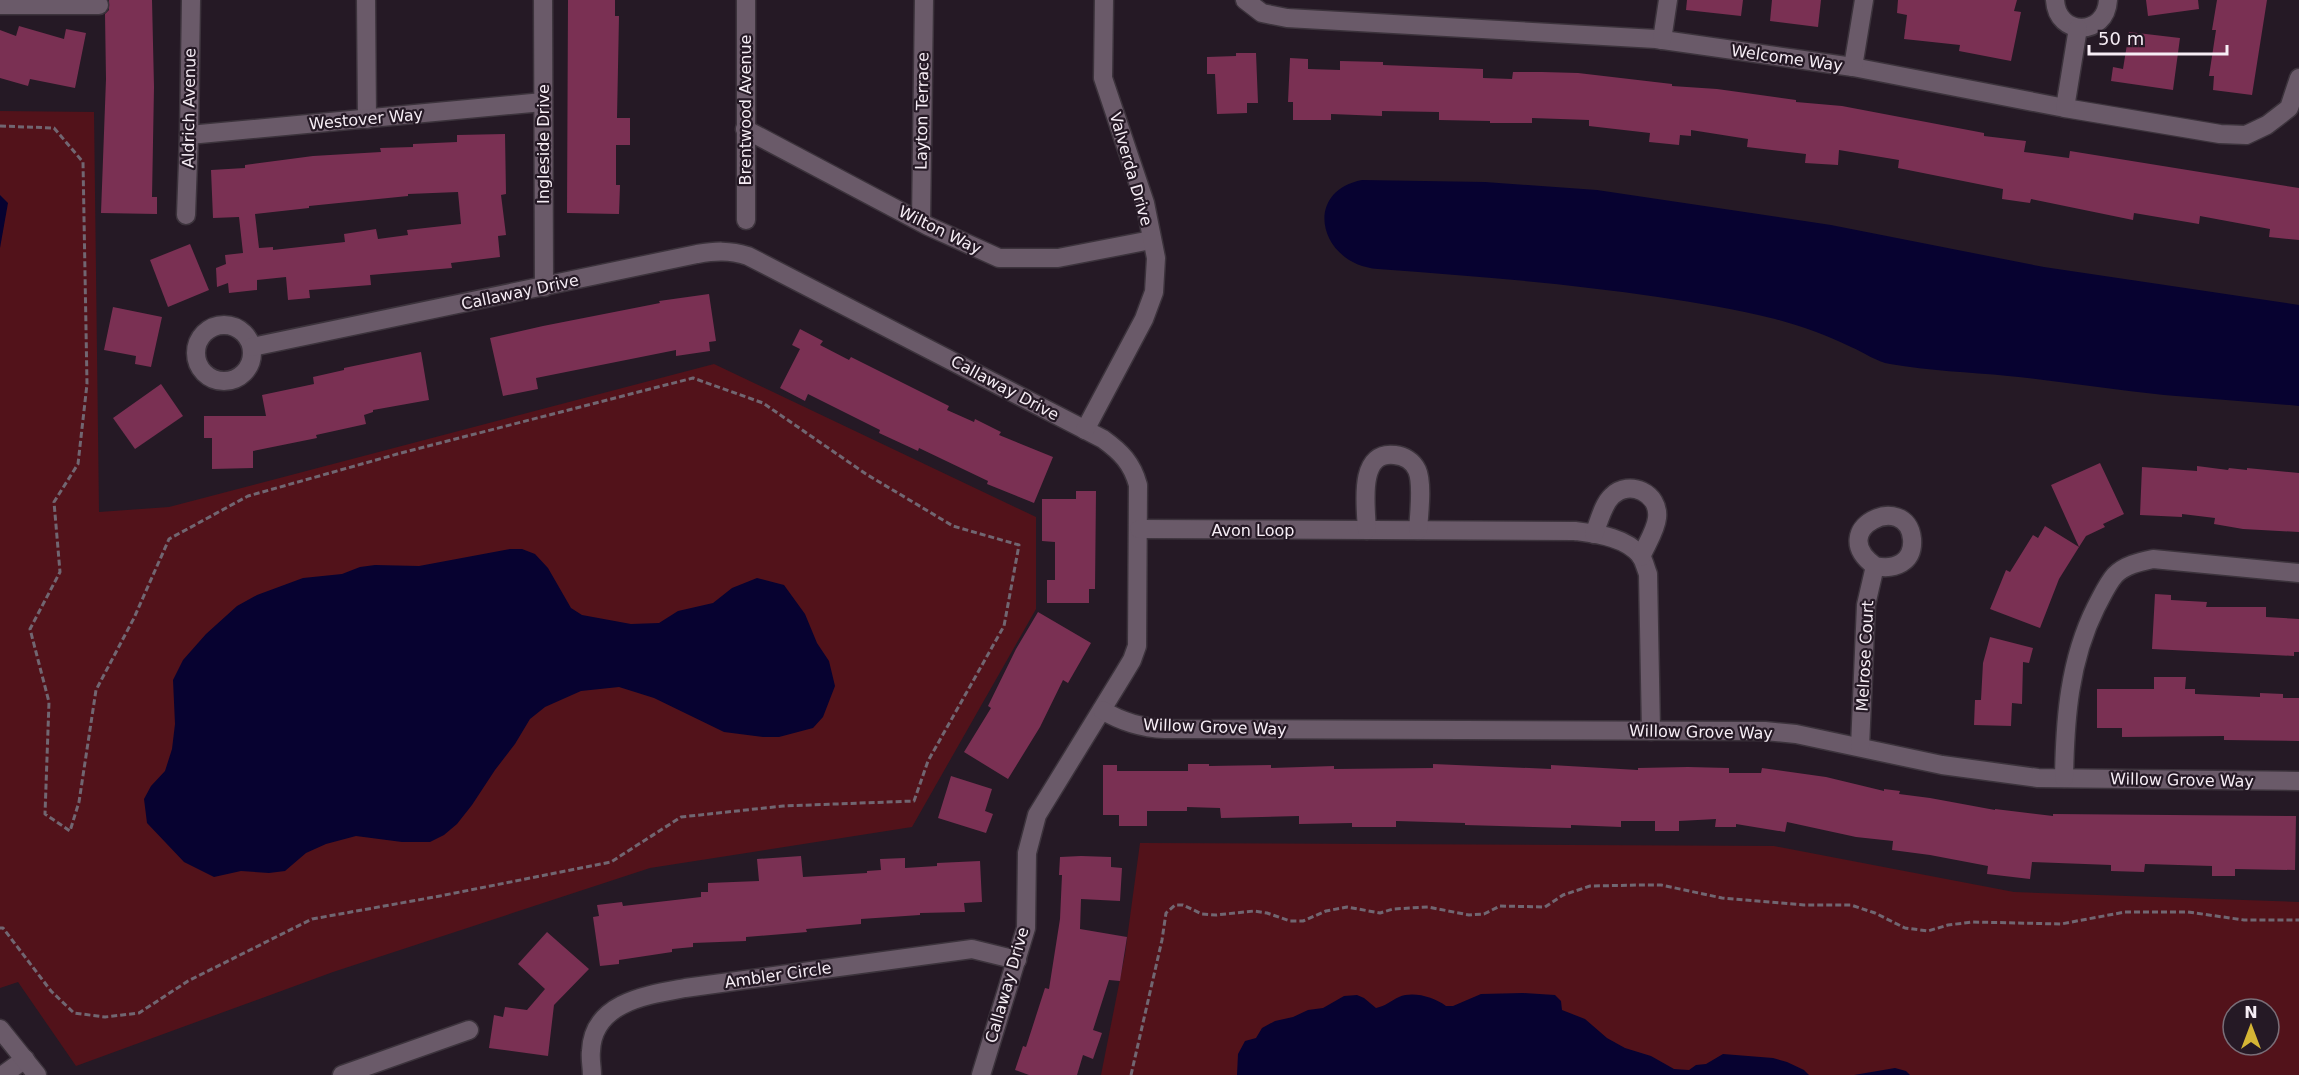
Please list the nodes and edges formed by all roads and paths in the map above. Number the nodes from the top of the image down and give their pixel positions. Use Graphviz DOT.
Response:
graph roads {
  1 [pos="190,0"];
  2 [pos="366,0"];
  3 [pos="543,0"];
  4 [pos="746,0"];
  5 [pos="924,0"];
  6 [pos="1104,0"];
  7 [pos="1245,0"];
  8 [pos="1668,0"];
  9 [pos="1864,0"];
  10 [pos="2055,0"];
  11 [pos="2108,0"];
  12 [pos="99,5"];
  13 [pos="0,6"];
  14 [pos="2078,28"];
  15 [pos="1662,40"];
  16 [pos="1853,67"];
  17 [pos="2299,78"];
  18 [pos="2296,100"];
  19 [pos="543,102"];
  20 [pos="2065,108"];
  21 [pos="367,119"];
  22 [pos="0,126"];
  23 [pos="745,129"];
  24 [pos="189,135"];
  25 [pos="186,215"];
  26 [pos="746,220"];
  27 [pos="921,222"];
  28 [pos="1151,240"];
  29 [pos="544,287"];
  30 [pos="252,347"];
  31 [pos="1085,430"];
  32 [pos="1139,529"];
  33 [pos="1367,530"];
  34 [pos="1419,530"];
  35 [pos="1594,534"];
  36 [pos="1641,557"];
  37 [pos="1875,566"];
  38 [pos="2299,573"];
  39 [pos="1101,710"];
  40 [pos="1651,731"];
  41 [pos="1860,747"];
  42 [pos="2064,778"];
  43 [pos="2299,781"];
  44 [pos="2299,920"];
  45 [pos="0,927"];
  46 [pos="1017,960"];
  47 [pos="0,1029"];
  48 [pos="469,1030"];
  49 [pos="25,1059"];
  50 [pos="379,1069"];
  51 [pos="3,1075"];
  52 [pos="37,1075"];
  53 [pos="342,1075"];
  54 [pos="592,1075"];
  55 [pos="981,1075"];
  56 [pos="1131,1075"];
  1 -- 24 [label="street, Aldrich Avenue"];
  2 -- 21 [label="street"];
  3 -- 19 [label="street, Ingleside Drive"];
  4 -- 23 [label="street, Brentwood Avenue"];
  5 -- 27 [label="street, Layton Terrace"];
  6 -- 28 [label="street, Valverda Drive"];
  7 -- 15 [label="street, Welcome Way"];
  8 -- 15 [label="street"];
  9 -- 16 [label="street"];
  10 -- 14 [label="street"];
  11 -- 14 [label="street"];
  12 -- 13 [label="street"];
  14 -- 20 [label="street"];
  15 -- 16 [label="street, Welcome Way"];
  16 -- 20 [label="street, Welcome Way"];
  17 -- 18 [label="street, Welcome Way"];
  18 -- 20 [label="street, Welcome Way"];
  19 -- 21 [label="street, Westover Way"];
  19 -- 29 [label="street, Ingleside Drive"];
  21 -- 24 [label="street, Westover Way"];
  22 -- 45 [label="path"];
  23 -- 26 [label="street, Brentwood Avenue"];
  23 -- 27 [label="street, Wilton Way"];
  24 -- 25 [label="street, Aldrich Avenue"];
  27 -- 28 [label="street, Wilton Way"];
  28 -- 31 [label="street, Valverda Drive"];
  29 -- 30 [label="street, Callaway Drive"];
  29 -- 31 [label="street, Callaway Drive"];
  31 -- 32 [label="street, Callaway Drive"];
  32 -- 33 [label="street, Avon Loop"];
  32 -- 39 [label="street, Callaway Drive"];
  33 -- 34 [label="street, Avon Loop"];
  33 -- 34 [label="street"];
  34 -- 35 [label="street, Avon Loop"];
  35 -- 36 [label="street, Avon Loop"];
  35 -- 36 [label="street"];
  36 -- 40 [label="street"];
  37 -- 41 [label="street, Melrose Court"];
  38 -- 42 [label="street"];
  39 -- 40 [label="street, Willow Grove Way"];
  39 -- 46 [label="street, Callaway Drive"];
  40 -- 41 [label="street, Willow Grove Way"];
  41 -- 42 [label="street, Willow Grove Way"];
  42 -- 43 [label="street, Willow Grove Way"];
  44 -- 56 [label="path"];
  46 -- 54 [label="street, Ambler Circle"];
  46 -- 55 [label="street, Callaway Drive"];
  47 -- 49 [label="street"];
  48 -- 50 [label="street"];
  49 -- 51 [label="street"];
  49 -- 52 [label="street"];
  50 -- 53 [label="street"];
}
